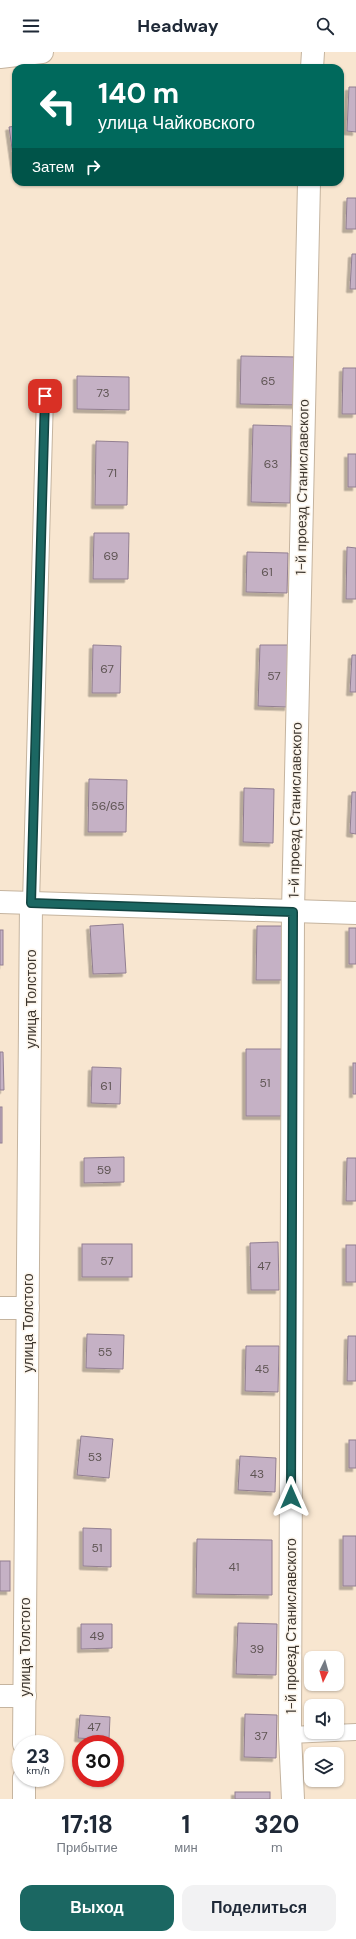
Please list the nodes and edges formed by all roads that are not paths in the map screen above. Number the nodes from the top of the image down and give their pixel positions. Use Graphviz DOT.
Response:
graph roads {
  1 [pos="42,52"];
  2 [pos="312,52"];
  3 [pos="0,57"];
  4 [pos="312,64"];
  5 [pos="310,186"];
  6 [pos="45,396"];
  7 [pos="0,902"];
  8 [pos="31,903"];
  9 [pos="293,912"];
  10 [pos="356,913"];
  11 [pos="0,1308"];
  12 [pos="28,1308"];
  13 [pos="0,1696"];
  14 [pos="25,1696"];
  15 [pos="356,1732"];
  16 [pos="24,1735"];
  17 [pos="290,1735"];
  18 [pos="24,1787"];
  19 [pos="24,1799"];
  20 [pos="293,1799"];
  1 -- 3 [label="street"];
  2 -- 4 [label="street"];
  5 -- 9 [label="street, 1-й проезд Станиславского"];
  6 -- 8 [label="lane"];
  7 -- 8 [label="street"];
  8 -- 9 [label="street"];
  8 -- 12 [label="street, улица Толстого"];
  9 -- 10 [label="street"];
  9 -- 17 [label="street, 1-й проезд Станиславского"];
  11 -- 12 [label="street"];
  12 -- 14 [label="street, улица Толстого"];
  13 -- 14 [label="street"];
  14 -- 16 [label="street, улица Толстого"];
  15 -- 17 [label="lane"];
  17 -- 20 [label="street, 1-й проезд Станиславского"];
  18 -- 19 [label="street"];
}
